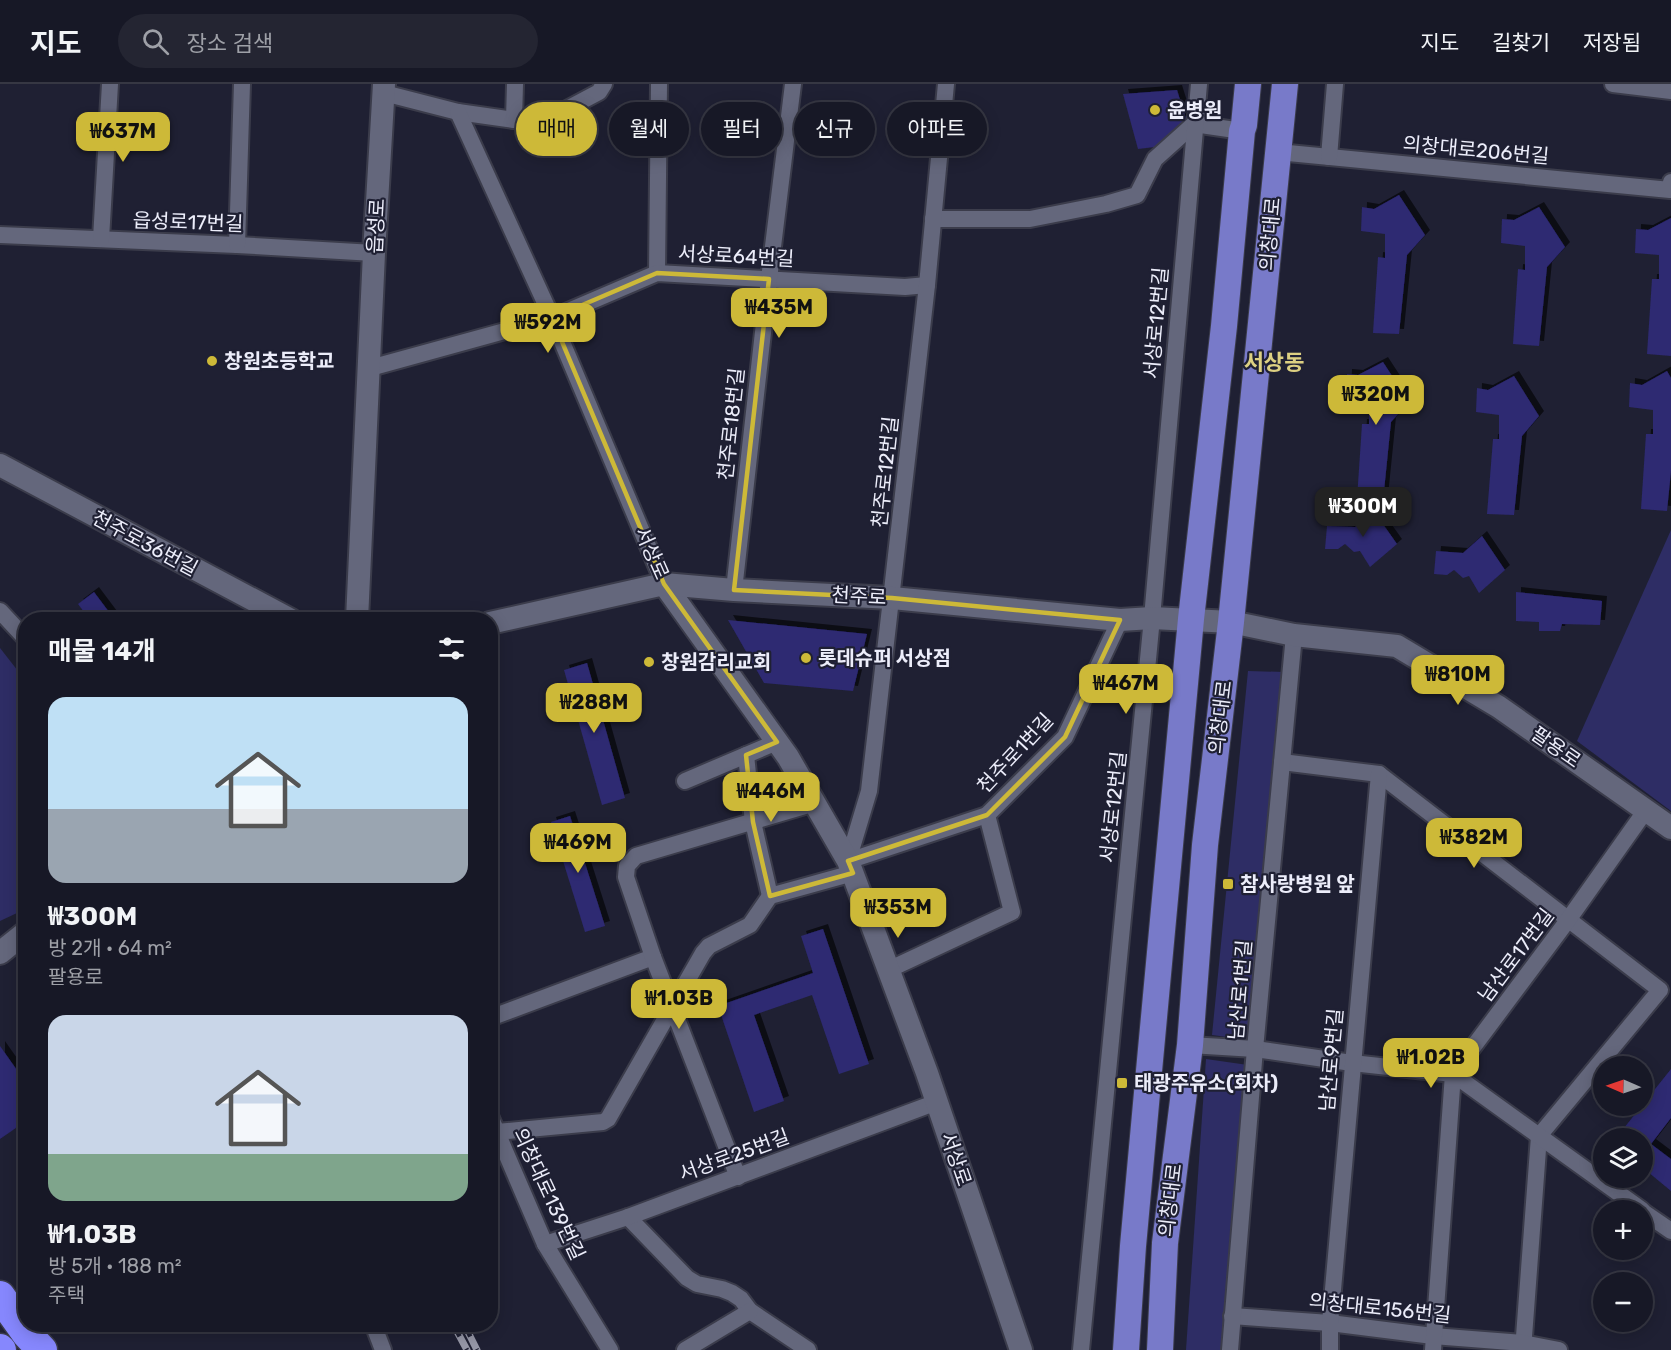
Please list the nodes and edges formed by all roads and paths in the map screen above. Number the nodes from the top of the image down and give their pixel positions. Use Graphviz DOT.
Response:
graph roads {
  1 [pos="110,84"];
  2 [pos="242,84"];
  3 [pos="515,84"];
  4 [pos="604,84"];
  5 [pos="659,84"];
  6 [pos="793,84"];
  7 [pos="946,84"];
  8 [pos="1199,84"];
  9 [pos="1248,84"];
  10 [pos="1285,84"];
  11 [pos="1335,84"];
  12 [pos="1613,84"];
  13 [pos="384,89"];
  14 [pos="1671,92"];
  15 [pos="458,112"];
  16 [pos="514,120"];
  17 [pos="1194,124"];
  18 [pos="1242,131"];
  19 [pos="1278,152"];
  20 [pos="1329,158"];
  21 [pos="1670,186"];
  22 [pos="933,219"];
  23 [pos="0,235"];
  24 [pos="101,239"];
  25 [pos="237,245"];
  26 [pos="374,253"];
  27 [pos="657,273"];
  28 [pos="769,279"];
  29 [pos="927,285"];
  30 [pos="552,318"];
  31 [pos="370,368"];
  32 [pos="0,465"];
  33 [pos="664,584"];
  34 [pos="734,590"];
  35 [pos="892,597"];
  36 [pos="0,610"];
  37 [pos="276,612"];
  38 [pos="357,612"];
  39 [pos="1152,618"];
  40 [pos="1191,619"];
  41 [pos="1120,620"];
  42 [pos="498,621"];
  43 [pos="1232,622"];
  44 [pos="18,630"];
  45 [pos="1294,635"];
  46 [pos="777,742"];
  47 [pos="746,755"];
  48 [pos="1282,762"];
  49 [pos="1379,774"];
  50 [pos="685,781"];
  51 [pos="815,803"];
  52 [pos="1646,810"];
  53 [pos="987,815"];
  54 [pos="753,822"];
  55 [pos="1671,828"];
  56 [pos="850,867"];
  57 [pos="770,896"];
  58 [pos="1568,920"];
  59 [pos="18,938"];
  60 [pos="0,953"];
  61 [pos="653,957"];
  62 [pos="888,970"];
  63 [pos="672,1007"];
  64 [pos="498,1015"];
  65 [pos="1190,1046"];
  66 [pos="1255,1049"];
  67 [pos="1352,1063"];
  68 [pos="1454,1074"];
  69 [pos="937,1102"];
  70 [pos="498,1132"];
  71 [pos="498,1134"];
  72 [pos="1539,1136"];
  73 [pos="738,1177"];
  74 [pos="1627,1200"];
  75 [pos="628,1217"];
  76 [pos="1653,1219"];
  77 [pos="1671,1231"];
  78 [pos="545,1244"];
  79 [pos="0,1296"];
  80 [pos="750,1311"];
  81 [pos="1232,1316"];
  82 [pos="18,1321"];
  83 [pos="1330,1323"];
  84 [pos="26,1332"];
  85 [pos="376,1332"];
  86 [pos="1433,1343"];
  87 [pos="1523,1347"];
  88 [pos="42,1350"];
  89 [pos="382,1350"];
  90 [pos="610,1350"];
  91 [pos="685,1350"];
  92 [pos="808,1350"];
  93 [pos="1021,1350"];
  94 [pos="1081,1350"];
  95 [pos="1126,1350"];
  96 [pos="1160,1350"];
  97 [pos="1230,1350"];
  98 [pos="1330,1350"];
  99 [pos="1559,1350"];
  1 -- 24 [label="street"];
  2 -- 25 [label="street"];
  3 -- 16 [label="street"];
  4 -- 16 [label="street"];
  5 -- 27 [label="street"];
  6 -- 28 [label="street, 천주로18번길"];
  7 -- 22 [label="street, 천주로12번길"];
  8 -- 17 [label="street, 서상로12번길"];
  9 -- 18 [label="main road, 의창대로"];
  10 -- 19 [label="main road, 의창대로"];
  11 -- 20 [label="street"];
  12 -- 14 [label="street"];
  13 -- 15 [label="street"];
  13 -- 26 [label="main road, 읍성로"];
  15 -- 16 [label="street"];
  15 -- 30 [label="street, 서상로"];
  17 -- 18 [label="street"];
  17 -- 22 [label="street"];
  17 -- 39 [label="street, 서상로12번길"];
  18 -- 40 [label="main road, 의창대로"];
  19 -- 20 [label="street, 의창대로206번길"];
  19 -- 43 [label="main road, 의창대로"];
  20 -- 21 [label="street, 의창대로206번길"];
  22 -- 29 [label="street, 천주로12번길"];
  23 -- 24 [label="street, 읍성로17번길"];
  24 -- 25 [label="street, 읍성로17번길"];
  25 -- 26 [label="street, 읍성로17번길"];
  26 -- 31 [label="main road, 읍성로"];
  27 -- 28 [label="street, 서상로64번길"];
  27 -- 30 [label="street, 서상로64번길"];
  28 -- 29 [label="street, 서상로64번길"];
  28 -- 34 [label="street, 천주로18번길"];
  29 -- 35 [label="street, 천주로12번길"];
  30 -- 31 [label="street"];
  30 -- 33 [label="street, 서상로"];
  31 -- 38 [label="main road, 읍성로"];
  32 -- 37 [label="main road, 천주로36번길"];
  33 -- 34 [label="main road, 천주로"];
  33 -- 42 [label="main road, 천주로"];
  33 -- 46 [label="main road, 서상로"];
  34 -- 35 [label="main road, 천주로"];
  35 -- 41 [label="main road, 천주로"];
  35 -- 56 [label="street, 천주로12번길"];
  36 -- 44 [label="street"];
  39 -- 40 [label="main road, 천주로"];
  39 -- 41 [label="main road, 천주로"];
  39 -- 94 [label="street, 서상로12번길"];
  40 -- 43 [label="main road, 천주로"];
  40 -- 95 [label="main road, 의창대로"];
  41 -- 53 [label="street, 천주로1번길"];
  43 -- 45 [label="main road, 팔용로"];
  43 -- 65 [label="main road, 의창대로"];
  45 -- 48 [label="street, 남산로1번길"];
  45 -- 52 [label="main road, 팔용로"];
  46 -- 47 [label="street"];
  46 -- 51 [label="main road, 서상로"];
  47 -- 50 [label="street"];
  47 -- 54 [label="street"];
  48 -- 49 [label="street"];
  48 -- 66 [label="street, 남산로1번길"];
  49 -- 58 [label="street"];
  49 -- 67 [label="street, 남산로9번길"];
  51 -- 54 [label="street"];
  51 -- 56 [label="main road, 서상로"];
  52 -- 55 [label="main road, 팔용로"];
  52 -- 58 [label="street, 남산로17번길"];
  53 -- 56 [label="street, 천주로1번길"];
  53 -- 62 [label="street"];
  54 -- 57 [label="street"];
  54 -- 61 [label="street"];
  56 -- 57 [label="street, 천주로1번길"];
  56 -- 62 [label="main road, 서상로"];
  57 -- 63 [label="street"];
  58 -- 68 [label="street, 남산로17번길"];
  58 -- 72 [label="street"];
  59 -- 60 [label="main road"];
  61 -- 63 [label="street"];
  61 -- 64 [label="street"];
  62 -- 69 [label="main road, 서상로"];
  63 -- 70 [label="street"];
  63 -- 73 [label="street"];
  65 -- 66 [label="street"];
  65 -- 96 [label="main road, 의창대로"];
  66 -- 67 [label="street"];
  66 -- 81 [label="street, 남산로1번길"];
  67 -- 68 [label="street"];
  67 -- 83 [label="street, 남산로9번길"];
  68 -- 72 [label="street"];
  68 -- 86 [label="street"];
  69 -- 73 [label="street, 서상로25번길"];
  69 -- 93 [label="main road, 서상로"];
  71 -- 78 [label="street, 의창대로139번길"];
  72 -- 74 [label="street"];
  72 -- 87 [label="street"];
  73 -- 75 [label="street, 서상로25번길"];
  75 -- 78 [label="street, 서상로25번길"];
  75 -- 80 [label="street"];
  76 -- 77 [label="street"];
  78 -- 90 [label="street, 의창대로139번길"];
  79 -- 82 [label="highway"];
  80 -- 91 [label="street"];
  80 -- 92 [label="street"];
  81 -- 83 [label="street, 의창대로156번길"];
  81 -- 97 [label="street, 남산로1번길"];
  83 -- 86 [label="street, 의창대로156번길"];
  83 -- 98 [label="street, 남산로9번길"];
  84 -- 88 [label="highway"];
  85 -- 89 [label="street"];
  86 -- 87 [label="street, 의창대로156번길"];
  87 -- 99 [label="street, 의창대로156번길"];
}
